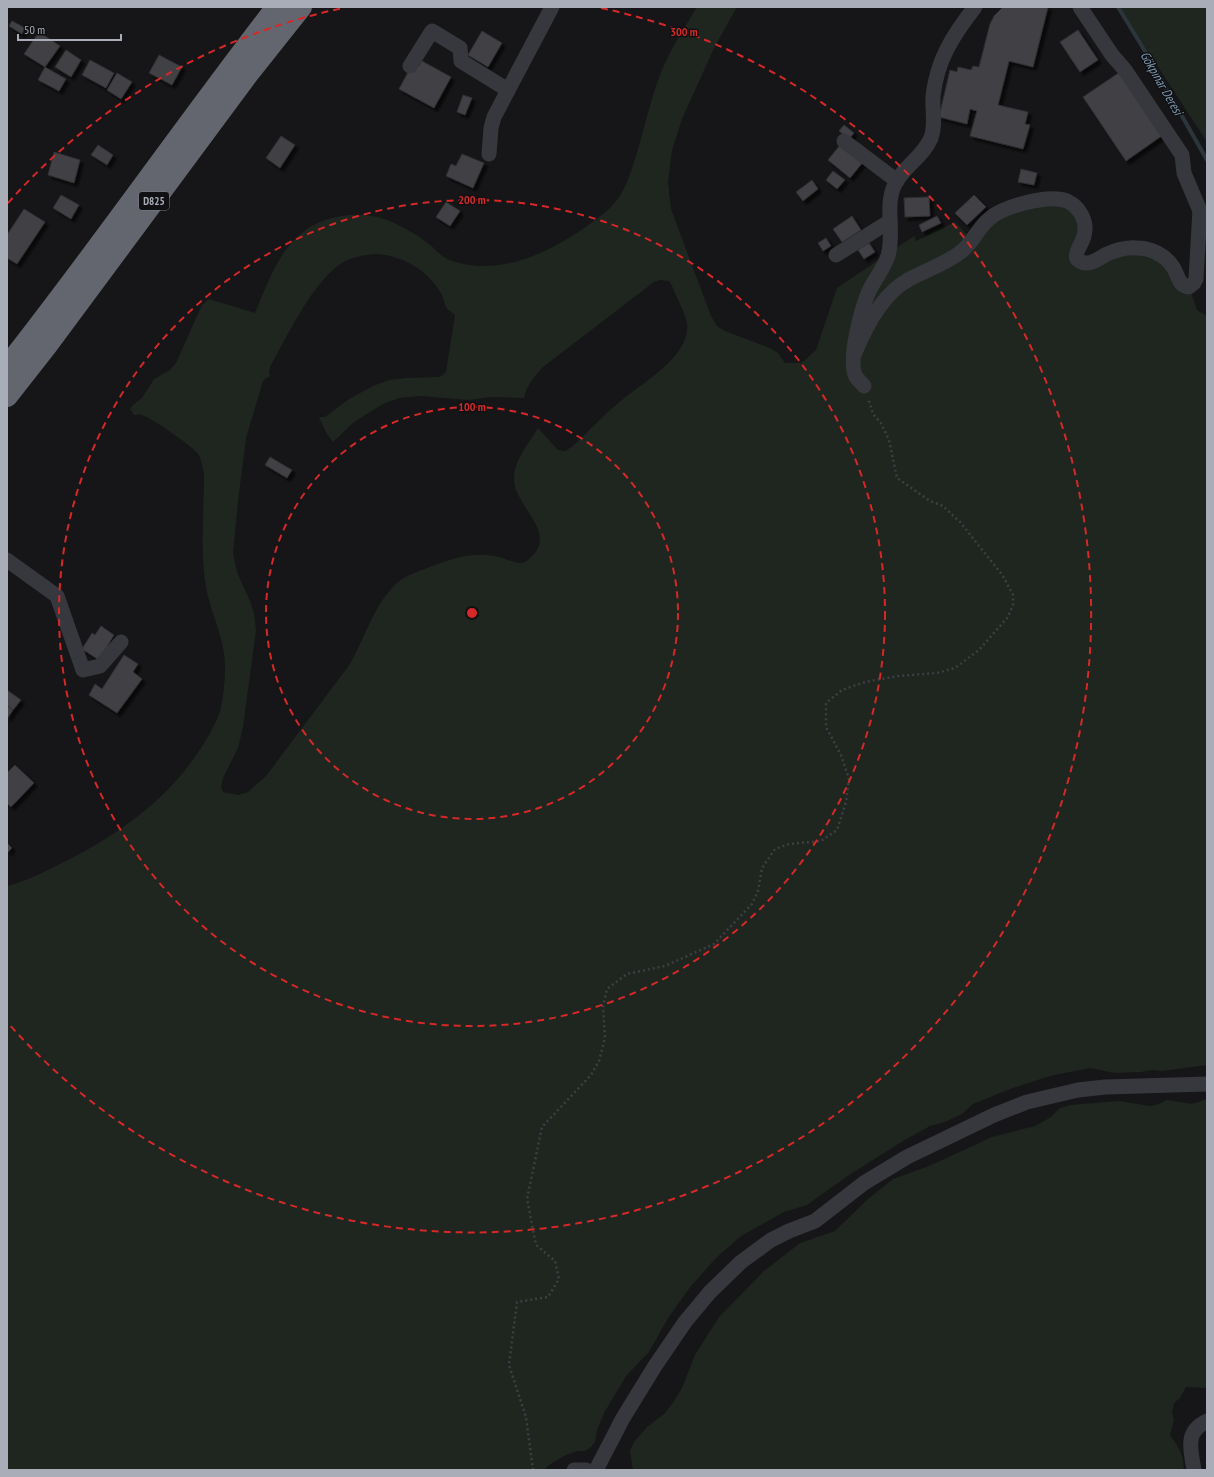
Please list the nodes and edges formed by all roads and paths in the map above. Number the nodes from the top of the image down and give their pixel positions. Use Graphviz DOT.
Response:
graph roads {
  1 [pos="277,7"];
  2 [pos="301,7"];
  3 [pos="552,7"];
  4 [pos="975,7"];
  5 [pos="1080,7"];
  6 [pos="410,66"];
  7 [pos="508,90"];
  8 [pos="844,141"];
  9 [pos="489,154"];
  10 [pos="897,181"];
  11 [pos="1200,210"];
  12 [pos="890,221"];
  13 [pos="1207,228"];
  14 [pos="836,255"];
  15 [pos="854,355"];
  16 [pos="7,367"];
  17 [pos="864,386"];
  18 [pos="7,396"];
  19 [pos="7,560"];
  20 [pos="122,642"];
  21 [pos="1207,1084"];
  22 [pos="1207,1421"];
  23 [pos="533,1470"];
  24 [pos="574,1470"];
  25 [pos="586,1470"];
  26 [pos="596,1470"];
  27 [pos="1194,1470"];
  1 -- 16 [label="highway, D825"];
  2 -- 18 [label="highway, D825"];
  3 -- 7 [label="street"];
  4 -- 10 [label="street"];
  5 -- 11 [label="street"];
  6 -- 7 [label="street"];
  7 -- 9 [label="street"];
  8 -- 10 [label="street"];
  10 -- 12 [label="street"];
  11 -- 13 [label="street"];
  11 -- 15 [label="street"];
  12 -- 14 [label="street"];
  12 -- 15 [label="street"];
  15 -- 17 [label="street"];
  17 -- 23 [label="path"];
  19 -- 20 [label="street"];
  21 -- 26 [label="street"];
  22 -- 27 [label="street"];
  24 -- 25 [label="street"];
}
